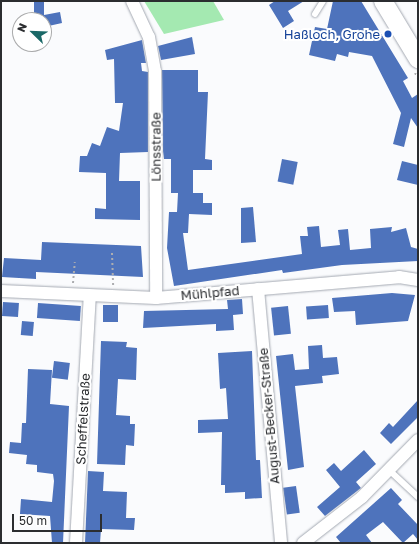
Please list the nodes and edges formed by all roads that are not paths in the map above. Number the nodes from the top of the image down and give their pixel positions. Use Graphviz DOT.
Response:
graph roads {
  1 [pos="132,1"];
  2 [pos="323,1"];
  3 [pos="383,1"];
  4 [pos="315,14"];
  5 [pos="418,58"];
  6 [pos="418,280"];
  7 [pos="258,289"];
  8 [pos="1,291"];
  9 [pos="90,296"];
  10 [pos="156,298"];
  11 [pos="418,440"];
  12 [pos="389,470"];
  13 [pos="418,497"];
  14 [pos="76,543"];
  15 [pos="281,543"];
  16 [pos="303,543"];
  1 -- 10 [label="street, Lönsstraße"];
  2 -- 4 [label="lane"];
  3 -- 5 [label="main road"];
  6 -- 7 [label="street, Mühlpfad"];
  7 -- 10 [label="street, Mühlpfad"];
  7 -- 15 [label="street, August-Becker-Straße"];
  8 -- 9 [label="street, Mühlpfad"];
  9 -- 10 [label="street, Mühlpfad"];
  9 -- 14 [label="street, Scheffelstraße"];
  11 -- 12 [label="street"];
  12 -- 13 [label="lane"];
  12 -- 16 [label="street"];
}
